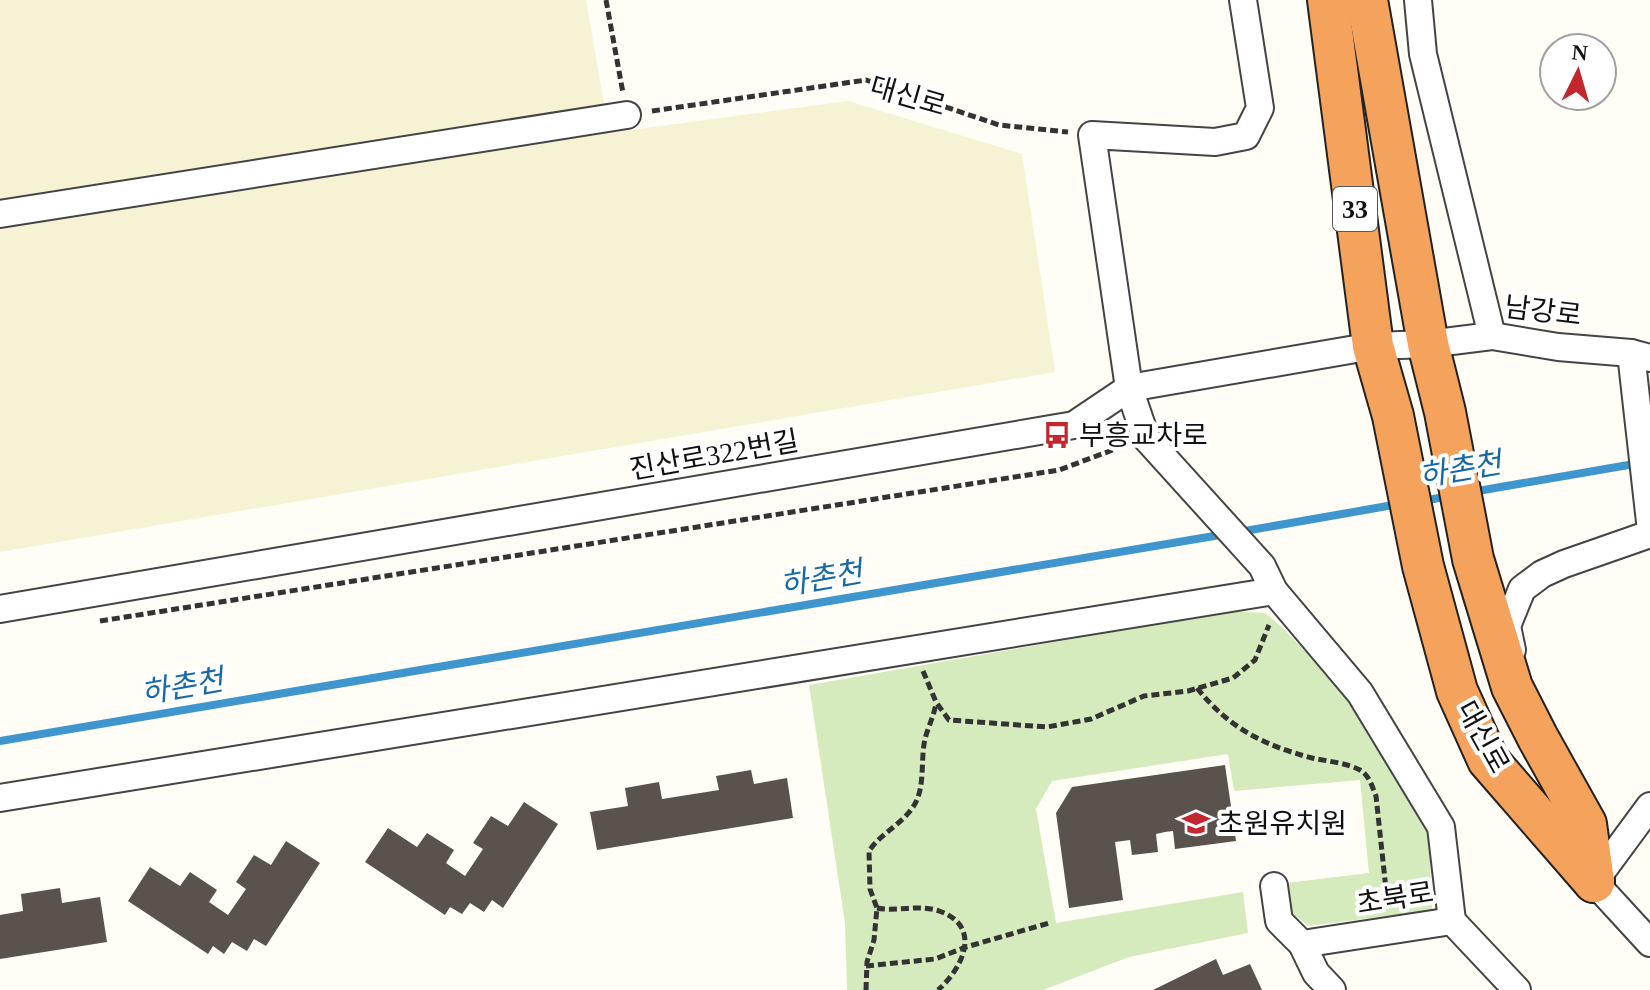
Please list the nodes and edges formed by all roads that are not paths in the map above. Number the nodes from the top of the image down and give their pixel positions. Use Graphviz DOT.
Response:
graph roads {
  1 [pos="1243,0"];
  2 [pos="1328,0"];
  3 [pos="1367,0"];
  4 [pos="1418,0"];
  5 [pos="627,115"];
  6 [pos="0,214"];
  7 [pos="1492,336"];
  8 [pos="1428,344"];
  9 [pos="1373,346"];
  10 [pos="1641,355"];
  11 [pos="1129,388"];
  12 [pos="1650,522"];
  13 [pos="1650,534"];
  14 [pos="1274,591"];
  15 [pos="0,609"];
  16 [pos="1538,738"];
  17 [pos="0,798"];
  18 [pos="1650,806"];
  19 [pos="1594,882"];
  20 [pos="1274,886"];
  21 [pos="1452,921"];
  22 [pos="1650,943"];
  23 [pos="1302,944"];
  24 [pos="1332,990"];
  25 [pos="1517,990"];
  1 -- 11 [label="street"];
  2 -- 9 [label="highway, 33"];
  3 -- 8 [label="highway, 33"];
  4 -- 7 [label="street"];
  5 -- 6 [label="street"];
  7 -- 8 [label="street, 남강로"];
  7 -- 10 [label="street, 남강로"];
  8 -- 9 [label="street, 진산로322번길"];
  8 -- 16 [label="highway, 대신로 / 33"];
  9 -- 11 [label="street, 진산로322번길"];
  9 -- 19 [label="highway, 대신로 / 33"];
  10 -- 12 [label="street"];
  11 -- 14 [label="street"];
  11 -- 15 [label="street, 진산로322번길"];
  13 -- 16 [label="street"];
  14 -- 17 [label="street"];
  14 -- 21 [label="street"];
  16 -- 19 [label="highway, 대신로"];
  18 -- 19 [label="street"];
  19 -- 22 [label="street, 대신로"];
  20 -- 23 [label="street"];
  21 -- 23 [label="street, 초북로"];
  21 -- 25 [label="street, 초북로"];
  23 -- 24 [label="street"];
}
